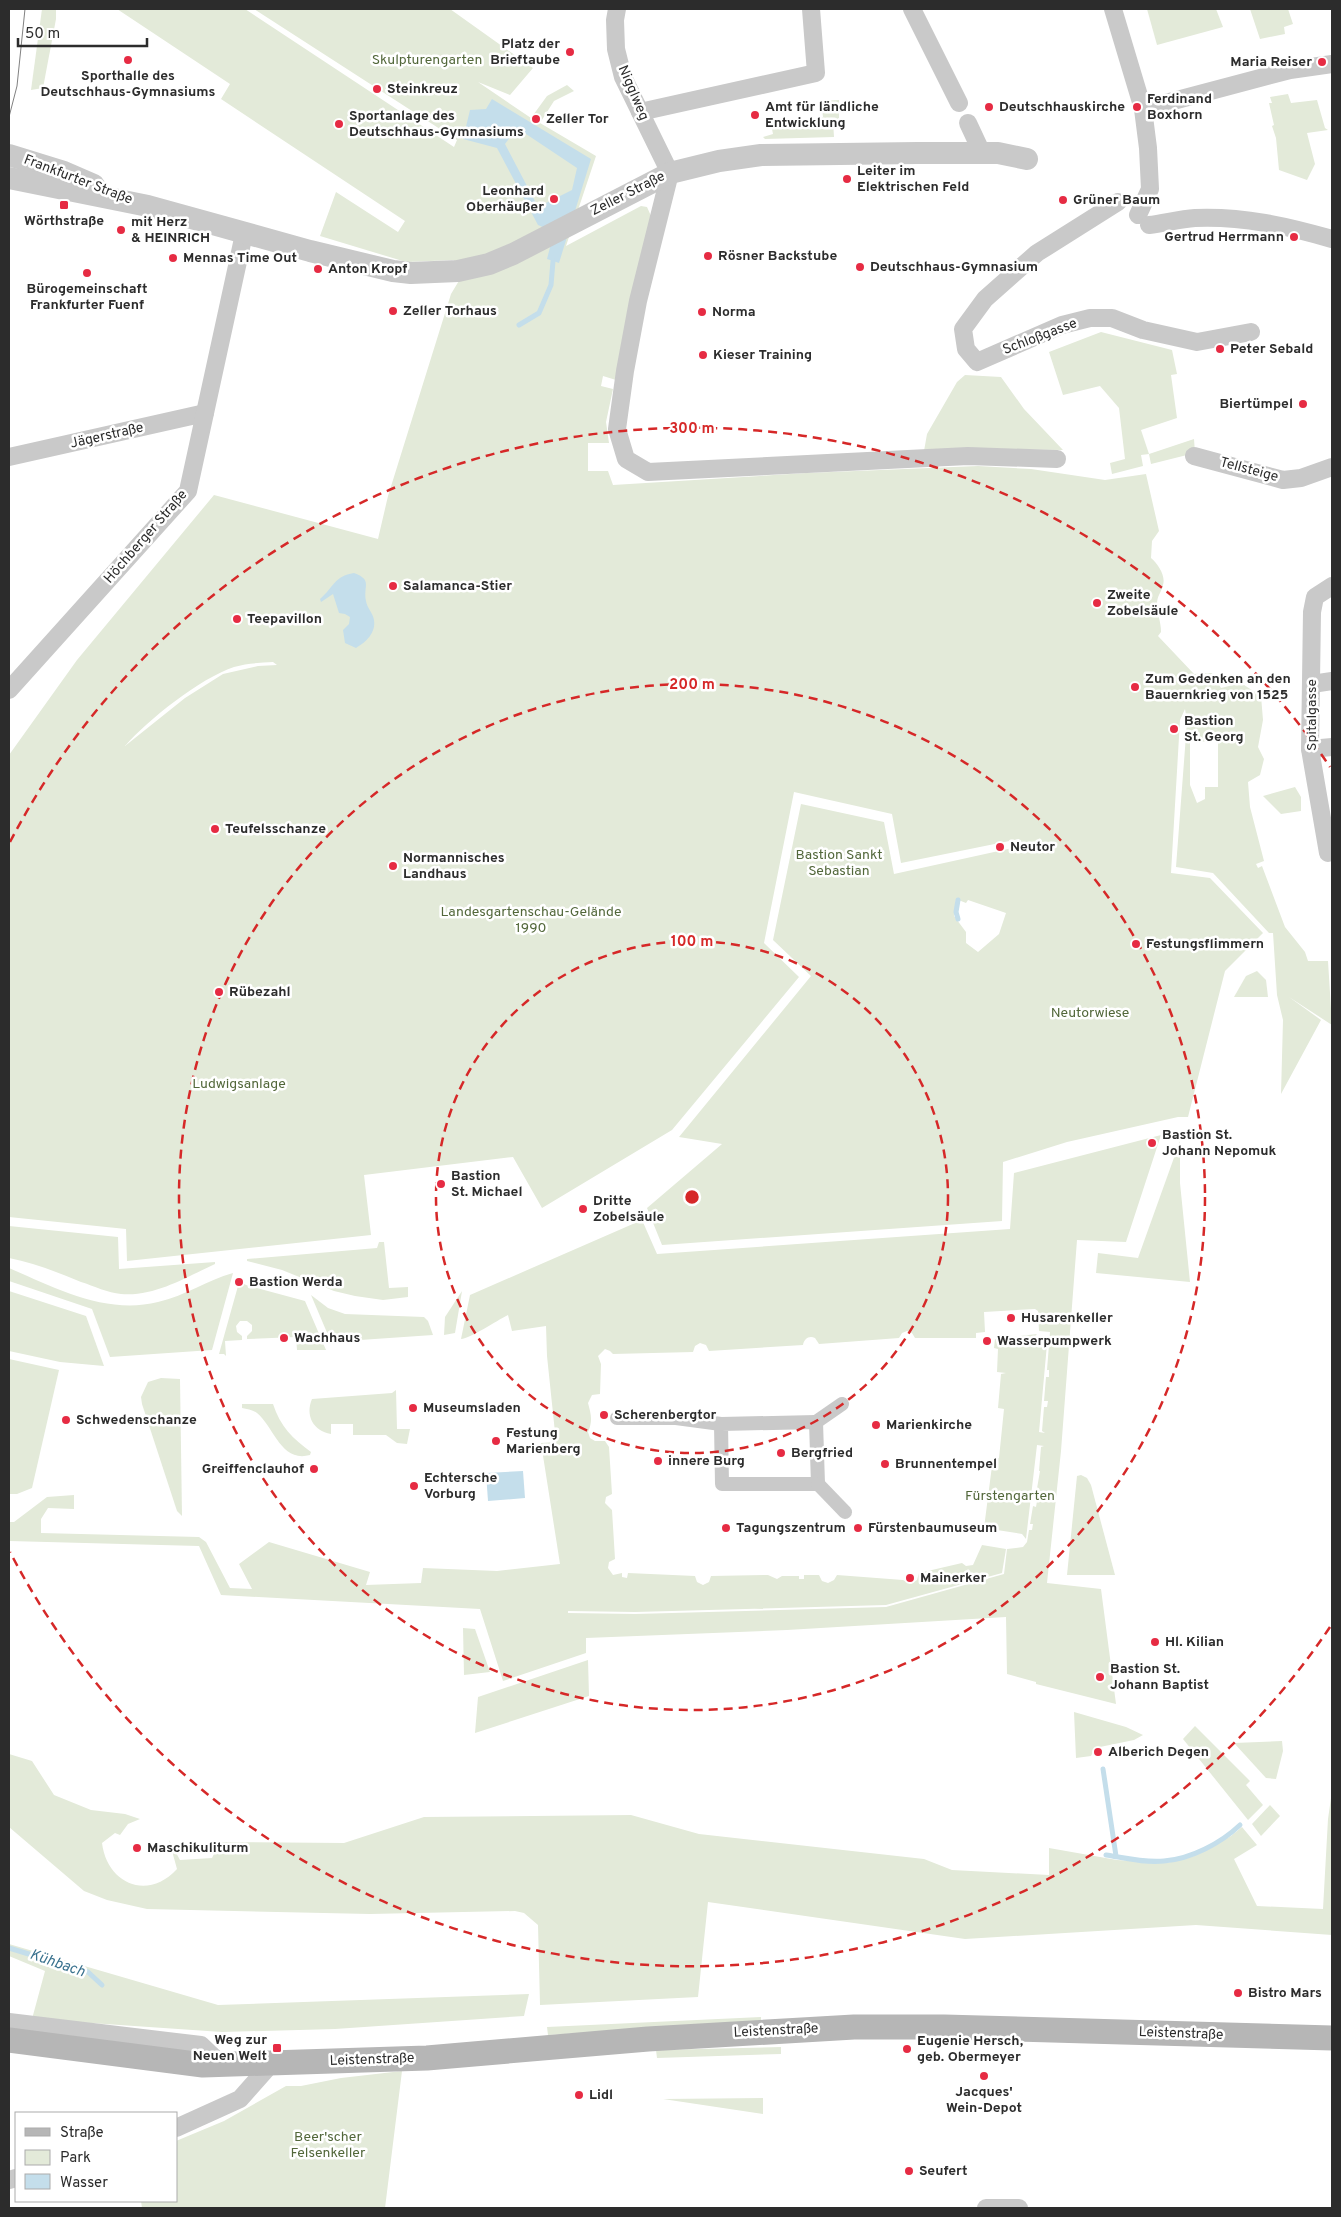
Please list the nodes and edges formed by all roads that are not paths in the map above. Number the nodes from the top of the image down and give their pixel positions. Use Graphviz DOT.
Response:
graph roads {
  1 [pos="617,9"];
  2 [pos="811,9"];
  3 [pos="912,9"];
  4 [pos="1113,9"];
  5 [pos="1332,64"];
  6 [pos="959,103"];
  7 [pos="1143,109"];
  8 [pos="640,112"];
  9 [pos="968,123"];
  10 [pos="982,153"];
  11 [pos="9,155"];
  12 [pos="1026,159"];
  13 [pos="670,173"];
  14 [pos="9,178"];
  15 [pos="1118,202"];
  16 [pos="148,206"];
  17 [pos="244,234"];
  18 [pos="1332,239"];
  19 [pos="1251,332"];
  20 [pos="205,414"];
  21 [pos="1194,456"];
  22 [pos="9,458"];
  23 [pos="1057,458"];
  24 [pos="1332,467"];
  25 [pos="1332,586"];
  26 [pos="1332,681"];
  27 [pos="1312,684"];
  28 [pos="9,690"];
  29 [pos="1332,747"];
  30 [pos="1310,749"];
  31 [pos="1327,808"];
  32 [pos="1328,854"];
  33 [pos="842,1404"];
  34 [pos="617,1418"];
  35 [pos="816,1422"];
  36 [pos="721,1424"];
  37 [pos="818,1484"];
  38 [pos="844,1512"];
  39 [pos="9,2022"];
  40 [pos="1332,2038"];
  41 [pos="9,2040"];
  42 [pos="220,2064"];
  43 [pos="271,2064"];
  44 [pos="178,2127"];
  45 [pos="986,2208"];
  46 [pos="1019,2208"];
  1 -- 8 [label="street, Nigglweg"];
  2 -- 8 [label="street"];
  3 -- 6 [label="street"];
  4 -- 7 [label="street"];
  5 -- 7 [label="street"];
  7 -- 18 [label="street"];
  8 -- 13 [label="street, Nigglweg"];
  9 -- 10 [label="street"];
  10 -- 12 [label="street, Zeller Straße"];
  10 -- 13 [label="street, Zeller Straße"];
  11 -- 16 [label="street, Frankfurter Straße"];
  13 -- 17 [label="street, Zeller Straße"];
  13 -- 23 [label="street"];
  14 -- 16 [label="street, Frankfurter Straße"];
  15 -- 19 [label="street, Schloßgasse"];
  16 -- 17 [label="street, Frankfurter Straße"];
  17 -- 20 [label="street, Höchberger Straße"];
  20 -- 22 [label="street, Jägerstraße"];
  20 -- 28 [label="street, Höchberger Straße"];
  21 -- 24 [label="street, Tellsteige"];
  25 -- 27 [label="street, Spitalgasse"];
  26 -- 27 [label="street"];
  27 -- 30 [label="street, Spitalgasse"];
  29 -- 30 [label="street"];
  30 -- 31 [label="street, Spitalgasse"];
  31 -- 32 [label="street, Spitalgasse"];
  33 -- 35 [label="street"];
  34 -- 36 [label="street"];
  35 -- 36 [label="street"];
  35 -- 37 [label="street"];
  36 -- 37 [label="street"];
  37 -- 38 [label="street"];
  39 -- 42 [label="street"];
  40 -- 43 [label="main road, Leistenstraße"];
  41 -- 42 [label="main road, Leistenstraße"];
  42 -- 43 [label="main road, Leistenstraße"];
  43 -- 44 [label="street"];
  45 -- 46 [label="street"];
}
